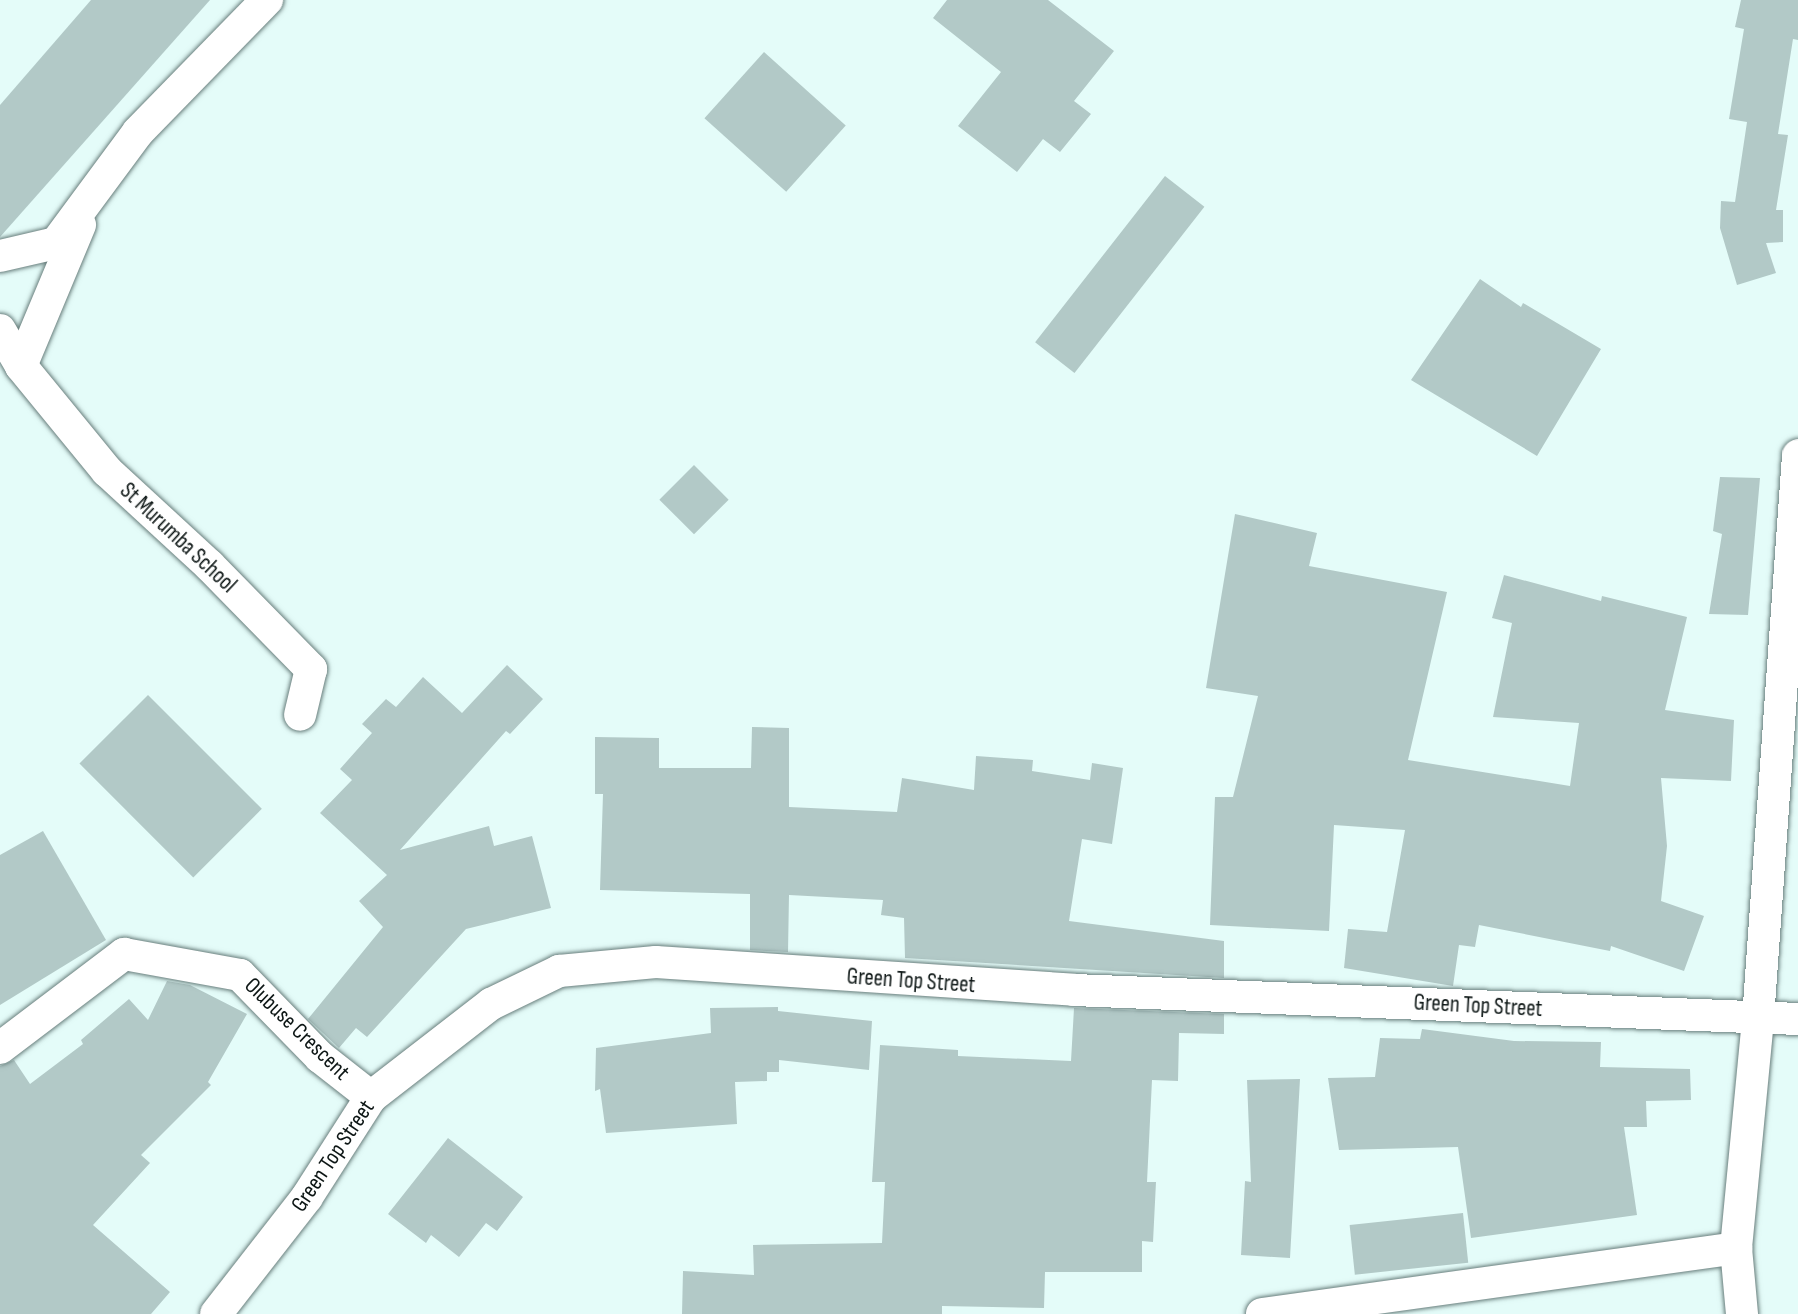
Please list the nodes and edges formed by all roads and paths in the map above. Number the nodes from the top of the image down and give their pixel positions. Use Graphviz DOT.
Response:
graph roads {
  1 [pos="267,0"];
  2 [pos="94,191"];
  3 [pos="0,256"];
  4 [pos="0,330"];
  5 [pos="21,366"];
  6 [pos="1798,455"];
  7 [pos="1791,649"];
  8 [pos="300,715"];
  9 [pos="1758,1018"];
  10 [pos="1798,1019"];
  11 [pos="0,1048"];
  12 [pos="370,1097"];
  13 [pos="1736,1248"];
  14 [pos="216,1314"];
  15 [pos="1262,1314"];
  16 [pos="1742,1314"];
  1 -- 2 [label="street"];
  2 -- 3 [label="street"];
  2 -- 5 [label="street"];
  4 -- 5 [label="street, St Murumba School"];
  5 -- 8 [label="street, St Murumba School"];
  6 -- 7 [label="street"];
  7 -- 9 [label="street"];
  9 -- 10 [label="street, Green Top Street"];
  9 -- 12 [label="street, Green Top Street"];
  9 -- 13 [label="street"];
  11 -- 12 [label="street, Olubuse Crescent"];
  12 -- 14 [label="street, Green Top Street"];
  13 -- 15 [label="street"];
  13 -- 16 [label="street"];
}
